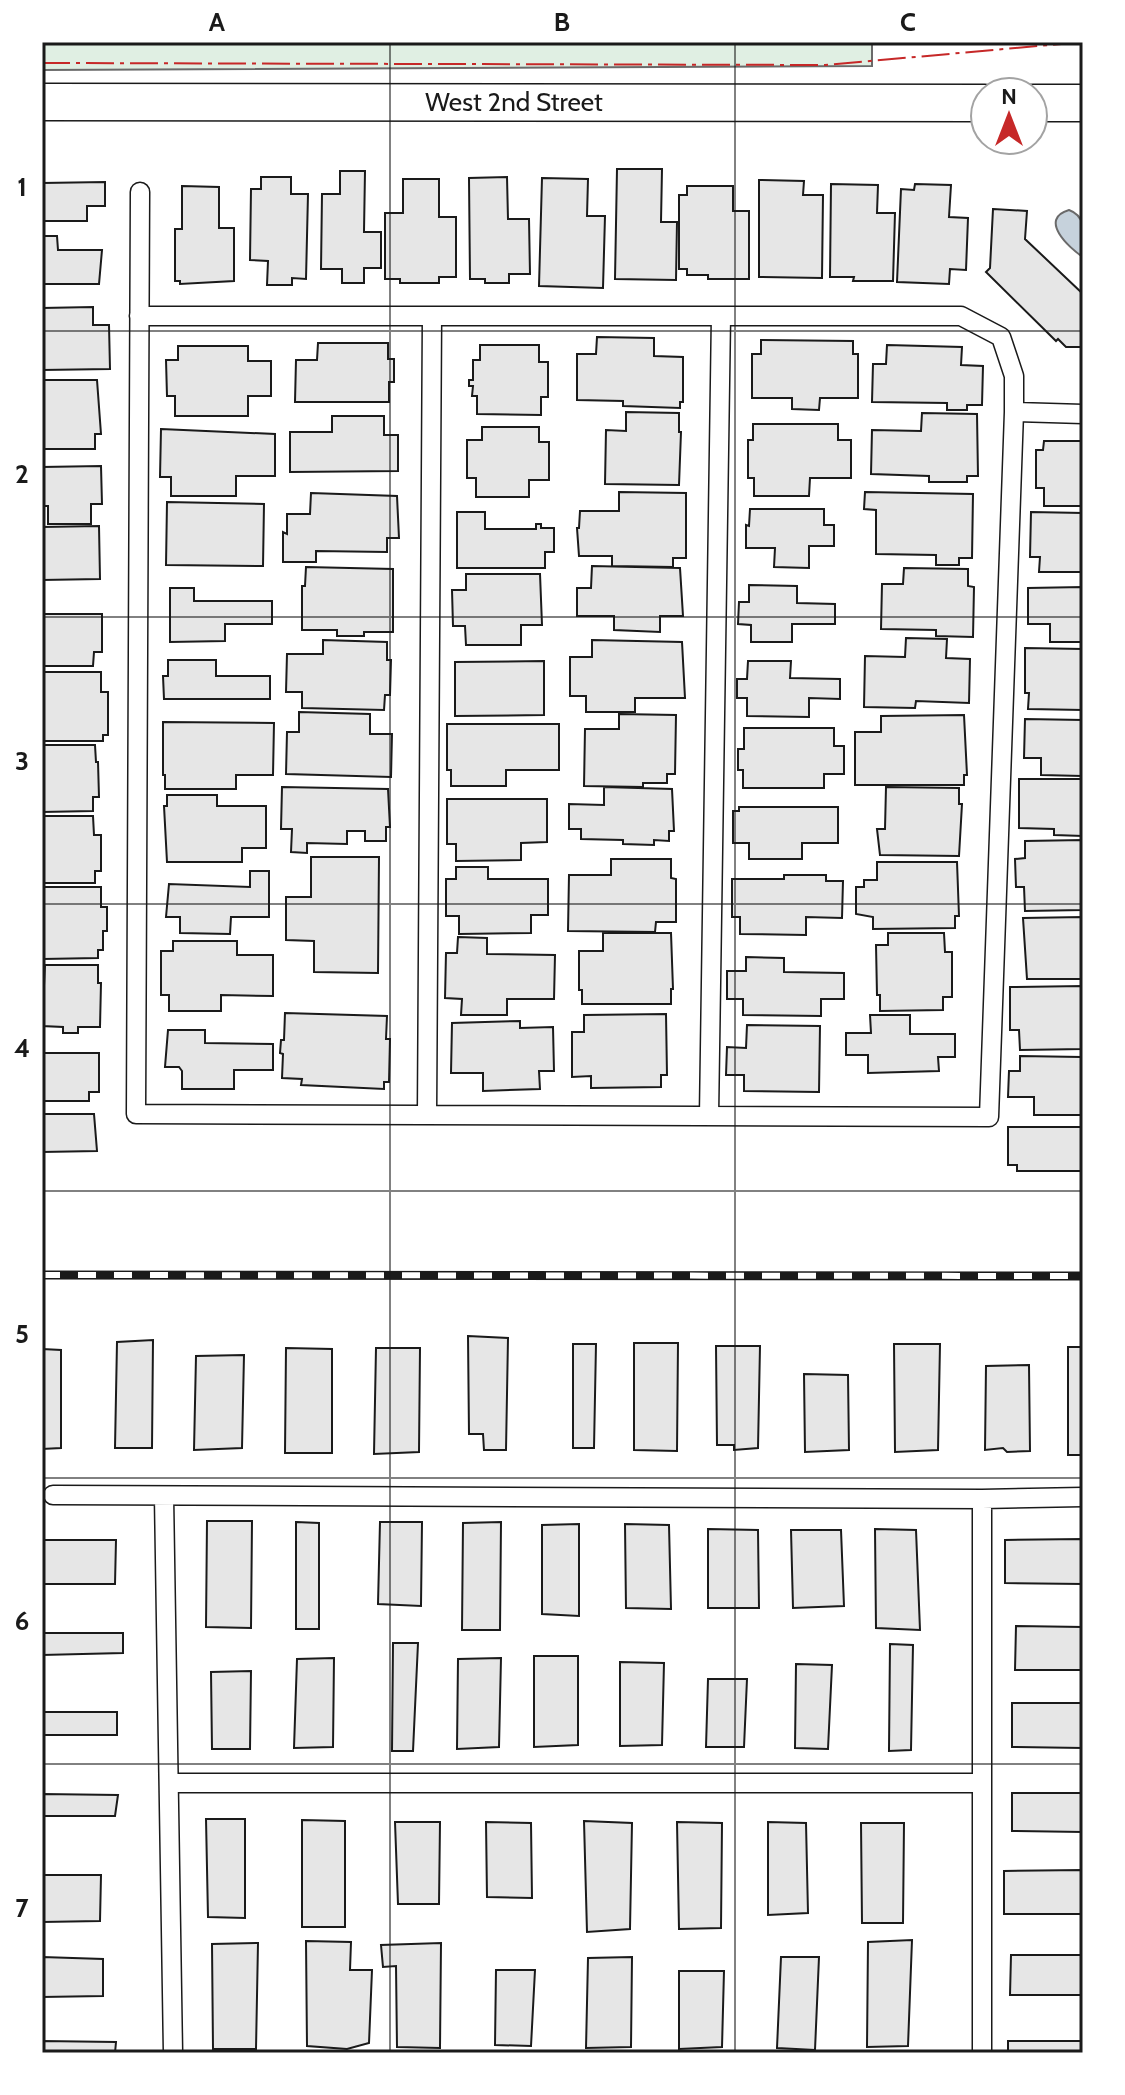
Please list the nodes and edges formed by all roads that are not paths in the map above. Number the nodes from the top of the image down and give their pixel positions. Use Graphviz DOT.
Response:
graph roads {
  1 [pos="42,102"];
  2 [pos="969,103"];
  3 [pos="1049,103"];
  4 [pos="1083,103"];
  5 [pos="140,192"];
  6 [pos="139,316"];
  7 [pos="432,316"];
  8 [pos="721,316"];
  9 [pos="1014,412"];
  10 [pos="1083,414"];
  11 [pos="427,1115"];
  12 [pos="709,1116"];
  13 [pos="53,1495"];
  14 [pos="164,1496"];
  15 [pos="1083,1497"];
  16 [pos="982,1499"];
  17 [pos="169,1783"];
  18 [pos="982,1783"];
  19 [pos="173,2053"];
  20 [pos="982,2053"];
  1 -- 2 [label="street, West 2nd Street"];
  3 -- 4 [label="street"];
  5 -- 6 [label="lane"];
  6 -- 7 [label="lane"];
  6 -- 11 [label="lane"];
  7 -- 8 [label="lane"];
  7 -- 11 [label="lane"];
  8 -- 9 [label="lane"];
  8 -- 12 [label="lane"];
  9 -- 10 [label="lane"];
  9 -- 12 [label="lane"];
  11 -- 12 [label="lane"];
  13 -- 14 [label="lane"];
  14 -- 16 [label="lane"];
  14 -- 17 [label="lane"];
  15 -- 16 [label="lane"];
  16 -- 18 [label="lane"];
  17 -- 18 [label="lane"];
  17 -- 19 [label="lane"];
  18 -- 20 [label="lane"];
}
